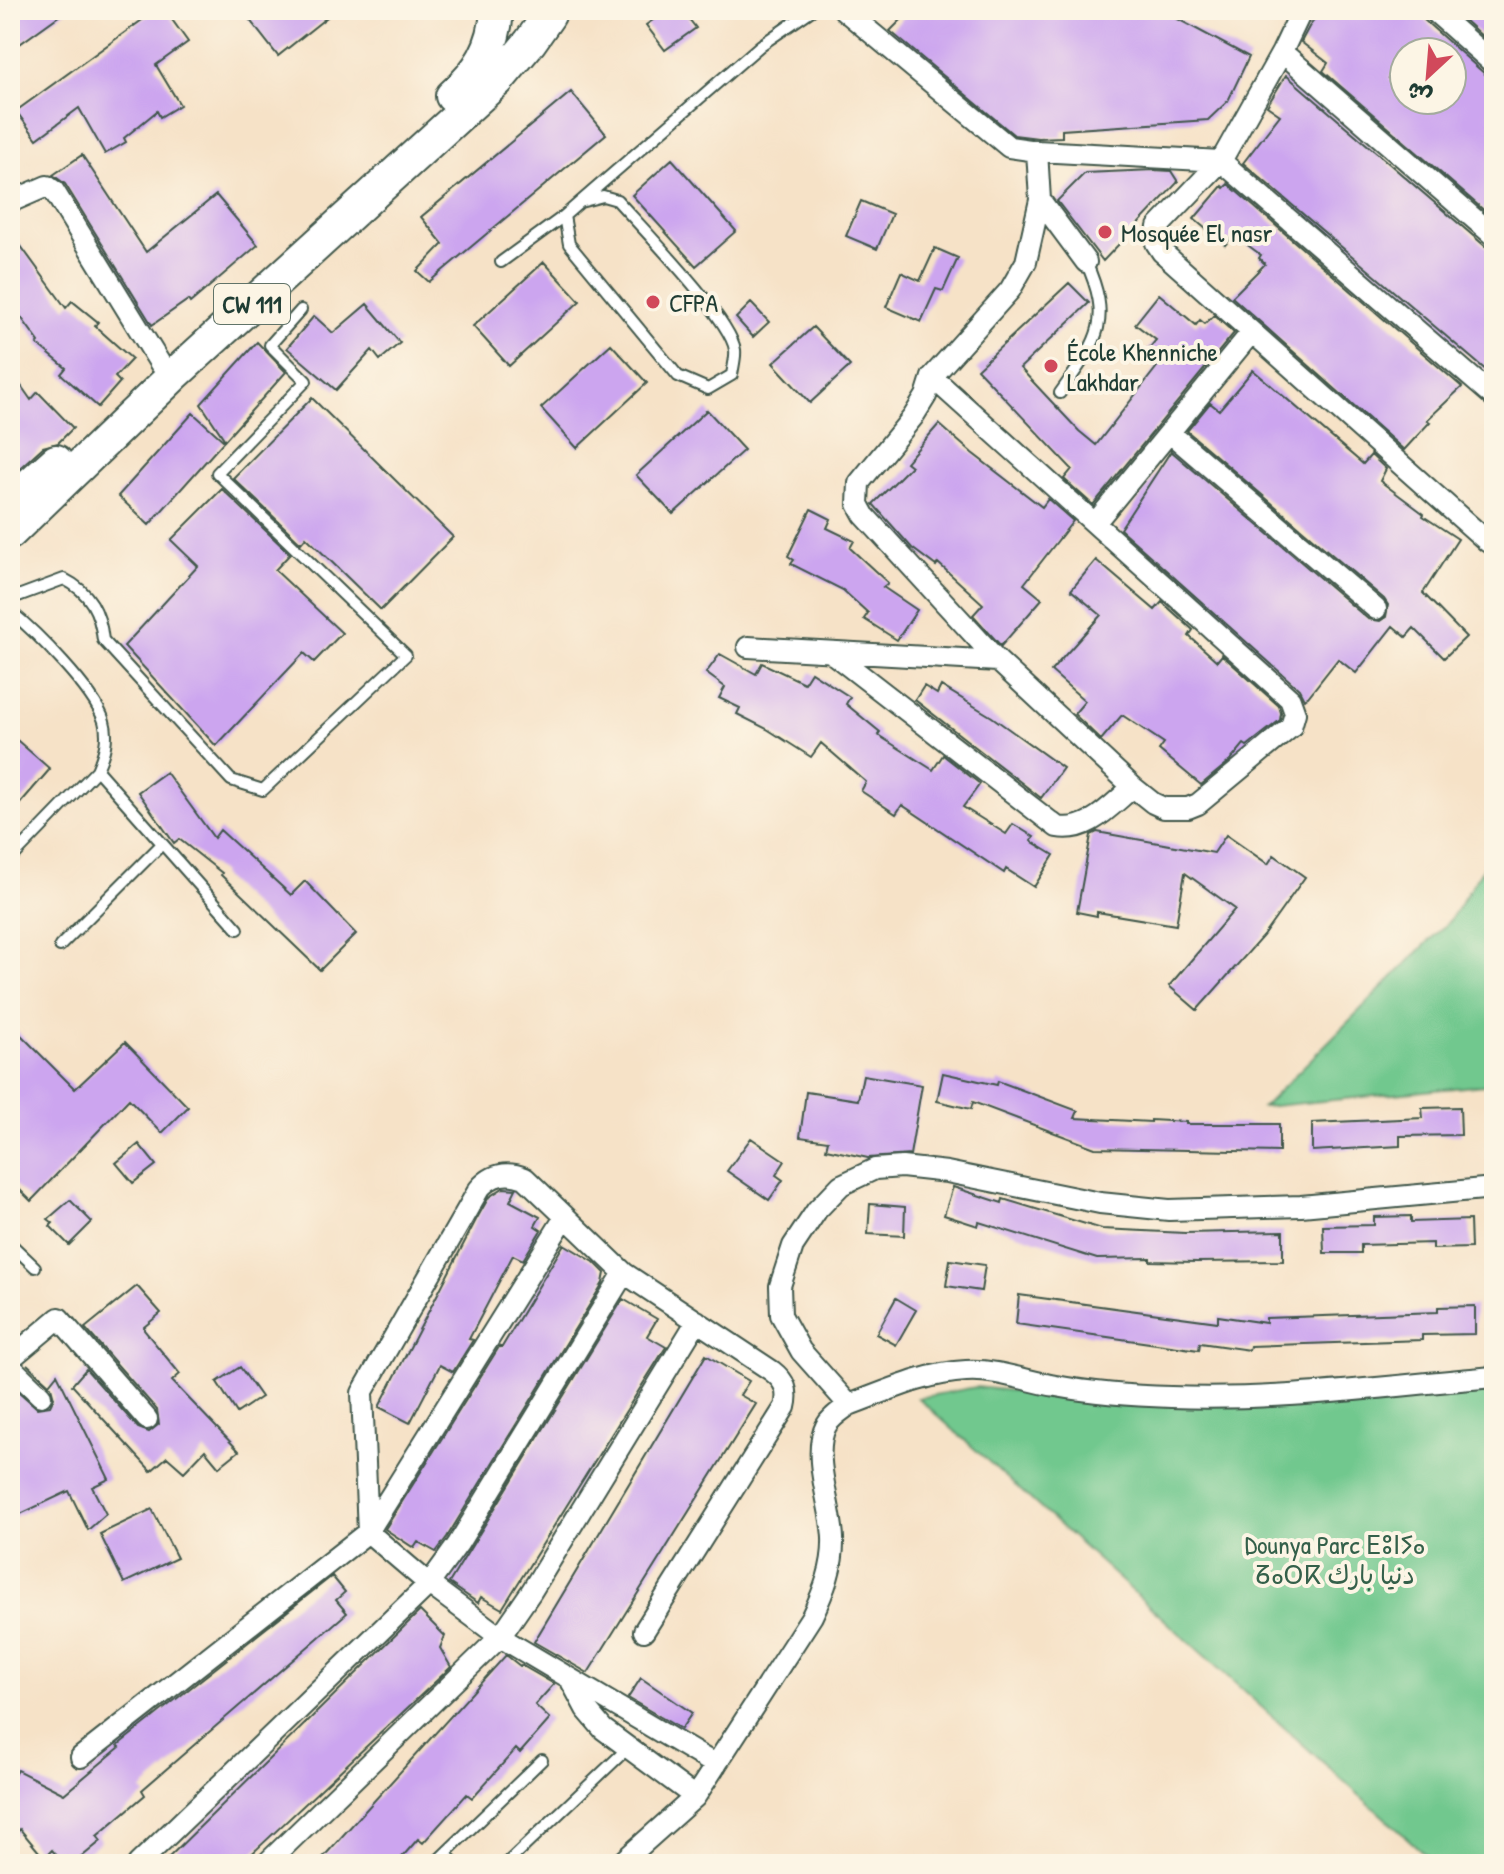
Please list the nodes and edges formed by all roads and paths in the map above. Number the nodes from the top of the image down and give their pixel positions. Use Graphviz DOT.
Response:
graph roads {
  1 [pos="498,10"];
  2 [pos="812,10"];
  3 [pos="844,10"];
  4 [pos="1302,10"];
  5 [pos="1433,10"];
  6 [pos="552,12"];
  7 [pos="1282,52"];
  8 [pos="1494,64"];
  9 [pos="1037,151"];
  10 [pos="1221,161"];
  11 [pos="1040,200"];
  12 [pos="10,202"];
  13 [pos="580,202"];
  14 [pos="564,216"];
  15 [pos="1494,236"];
  16 [pos="501,262"];
  17 [pos="1086,262"];
  18 [pos="301,310"];
  19 [pos="1251,333"];
  20 [pos="161,365"];
  21 [pos="932,377"];
  22 [pos="1060,393"];
  23 [pos="1494,397"];
  24 [pos="1170,433"];
  25 [pos="11,497"];
  26 [pos="1095,523"];
  27 [pos="10,533"];
  28 [pos="1488,542"];
  29 [pos="10,599"];
  30 [pos="1376,609"];
  31 [pos="10,611"];
  32 [pos="748,647"];
  33 [pos="832,653"];
  34 [pos="998,661"];
  35 [pos="97,770"];
  36 [pos="1133,787"];
  37 [pos="162,844"];
  38 [pos="10,860"];
  39 [pos="238,929"];
  40 [pos="60,946"];
  41 [pos="1494,1188"];
  42 [pos="565,1217"];
  43 [pos="10,1243"];
  44 [pos="35,1267"];
  45 [pos="624,1273"];
  46 [pos="697,1321"];
  47 [pos="10,1359"];
  48 [pos="10,1366"];
  49 [pos="1494,1377"];
  50 [pos="41,1396"];
  51 [pos="849,1405"];
  52 [pos="147,1419"];
  53 [pos="368,1532"];
  54 [pos="429,1584"];
  55 [pos="644,1631"];
  56 [pos="500,1637"];
  57 [pos="570,1679"];
  58 [pos="629,1747"];
  59 [pos="81,1757"];
  60 [pos="542,1760"];
  61 [pos="716,1765"];
  62 [pos="695,1797"];
  63 [pos="445,1854"];
  64 [pos="138,1864"];
  65 [pos="266,1864"];
  66 [pos="434,1864"];
  67 [pos="456,1864"];
  68 [pos="506,1864"];
  69 [pos="620,1864"];
  1 -- 6 [label="main road"];
  1 -- 20 [label="main road"];
  2 -- 13 [label="lane"];
  3 -- 9 [label="street"];
  4 -- 7 [label="street"];
  5 -- 8 [label="street"];
  6 -- 27 [label="main road, CW 111"];
  7 -- 10 [label="street"];
  7 -- 15 [label="street"];
  9 -- 10 [label="street"];
  9 -- 11 [label="street"];
  10 -- 19 [label="street"];
  10 -- 23 [label="street"];
  11 -- 17 [label="street"];
  11 -- 21 [label="street"];
  12 -- 20 [label="street"];
  13 -- 14 [label="lane"];
  13 -- 14 [label="lane"];
  14 -- 16 [label="lane"];
  17 -- 22 [label="lane"];
  18 -- 29 [label="lane"];
  19 -- 24 [label="street"];
  19 -- 28 [label="street"];
  20 -- 25 [label="main road"];
  21 -- 26 [label="street"];
  21 -- 34 [label="street"];
  24 -- 26 [label="street"];
  24 -- 30 [label="street"];
  26 -- 36 [label="street"];
  31 -- 35 [label="lane"];
  32 -- 33 [label="street"];
  33 -- 34 [label="street"];
  33 -- 36 [label="street"];
  34 -- 36 [label="street"];
  35 -- 37 [label="lane"];
  35 -- 38 [label="lane"];
  37 -- 39 [label="lane"];
  37 -- 40 [label="lane"];
  41 -- 51 [label="street"];
  42 -- 45 [label="street"];
  42 -- 53 [label="street"];
  42 -- 53 [label="street"];
  43 -- 44 [label="lane"];
  45 -- 46 [label="street"];
  45 -- 54 [label="street"];
  46 -- 55 [label="street"];
  46 -- 56 [label="street"];
  47 -- 52 [label="street"];
  48 -- 50 [label="street"];
  49 -- 51 [label="street"];
  51 -- 61 [label="street"];
  53 -- 54 [label="street"];
  53 -- 59 [label="street"];
  54 -- 56 [label="street"];
  54 -- 64 [label="street"];
  56 -- 57 [label="street"];
  56 -- 65 [label="street"];
  57 -- 58 [label="street"];
  57 -- 61 [label="street"];
  58 -- 62 [label="street"];
  58 -- 68 [label="lane"];
  60 -- 63 [label="lane"];
  61 -- 62 [label="street"];
  62 -- 69 [label="street"];
  63 -- 66 [label="lane"];
  63 -- 67 [label="lane"];
}
